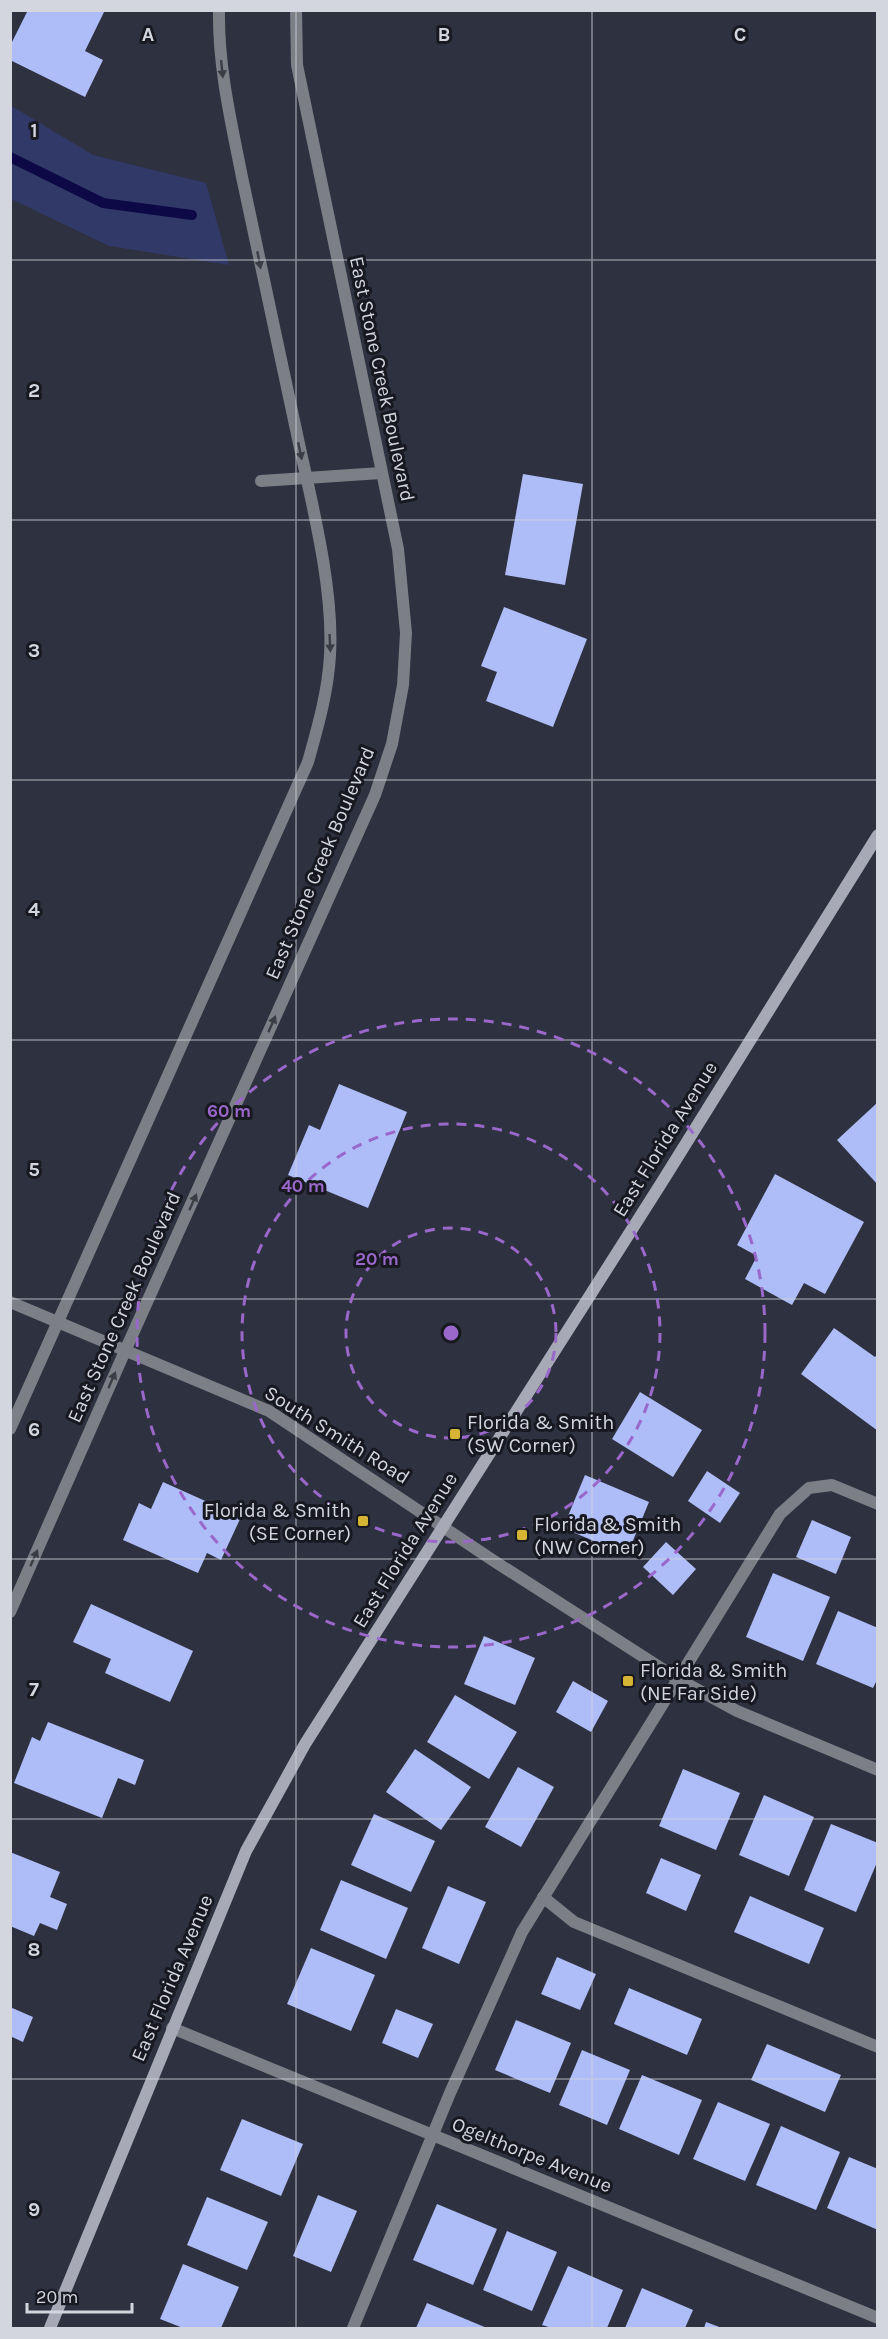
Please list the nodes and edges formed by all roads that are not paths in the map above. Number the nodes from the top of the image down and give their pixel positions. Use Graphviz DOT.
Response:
graph roads {
  1 [pos="219,10"];
  2 [pos="296,10"];
  3 [pos="381,473"];
  4 [pos="307,478"];
  5 [pos="261,481"];
  6 [pos="878,835"];
  7 [pos="10,1302"];
  8 [pos="58,1323"];
  9 [pos="125,1351"];
  10 [pos="10,1429"];
  11 [pos="878,1504"];
  12 [pos="444,1527"];
  13 [pos="10,1612"];
  14 [pos="678,1679"];
  15 [pos="878,1770"];
  16 [pos="543,1897"];
  17 [pos="172,2028"];
  18 [pos="878,2047"];
  19 [pos="433,2135"];
  20 [pos="878,2318"];
  21 [pos="50,2328"];
  22 [pos="353,2328"];
  1 -- 4 [label="street, one-way"];
  2 -- 3 [label="street, East Stone Creek Boulevard"];
  3 -- 4 [label="street"];
  9 -- 3 [label="street, East Stone Creek Boulevard, one-way"];
  4 -- 5 [label="street"];
  4 -- 8 [label="street, one-way"];
  6 -- 12 [label="street, East Florida Avenue"];
  7 -- 8 [label="street, South Smith Road"];
  8 -- 9 [label="street, South Smith Road"];
  8 -- 10 [label="street"];
  9 -- 12 [label="street, South Smith Road"];
  13 -- 9 [label="street, East Stone Creek Boulevard, one-way"];
  11 -- 14 [label="street"];
  12 -- 14 [label="street, South Smith Road"];
  12 -- 17 [label="street, East Florida Avenue"];
  14 -- 15 [label="street, South Smith Road"];
  14 -- 16 [label="street"];
  16 -- 18 [label="street"];
  16 -- 19 [label="street"];
  17 -- 19 [label="street, Ogelthorpe Avenue"];
  17 -- 21 [label="street, East Florida Avenue"];
  19 -- 20 [label="street, Ogelthorpe Avenue"];
  19 -- 22 [label="street"];
}
